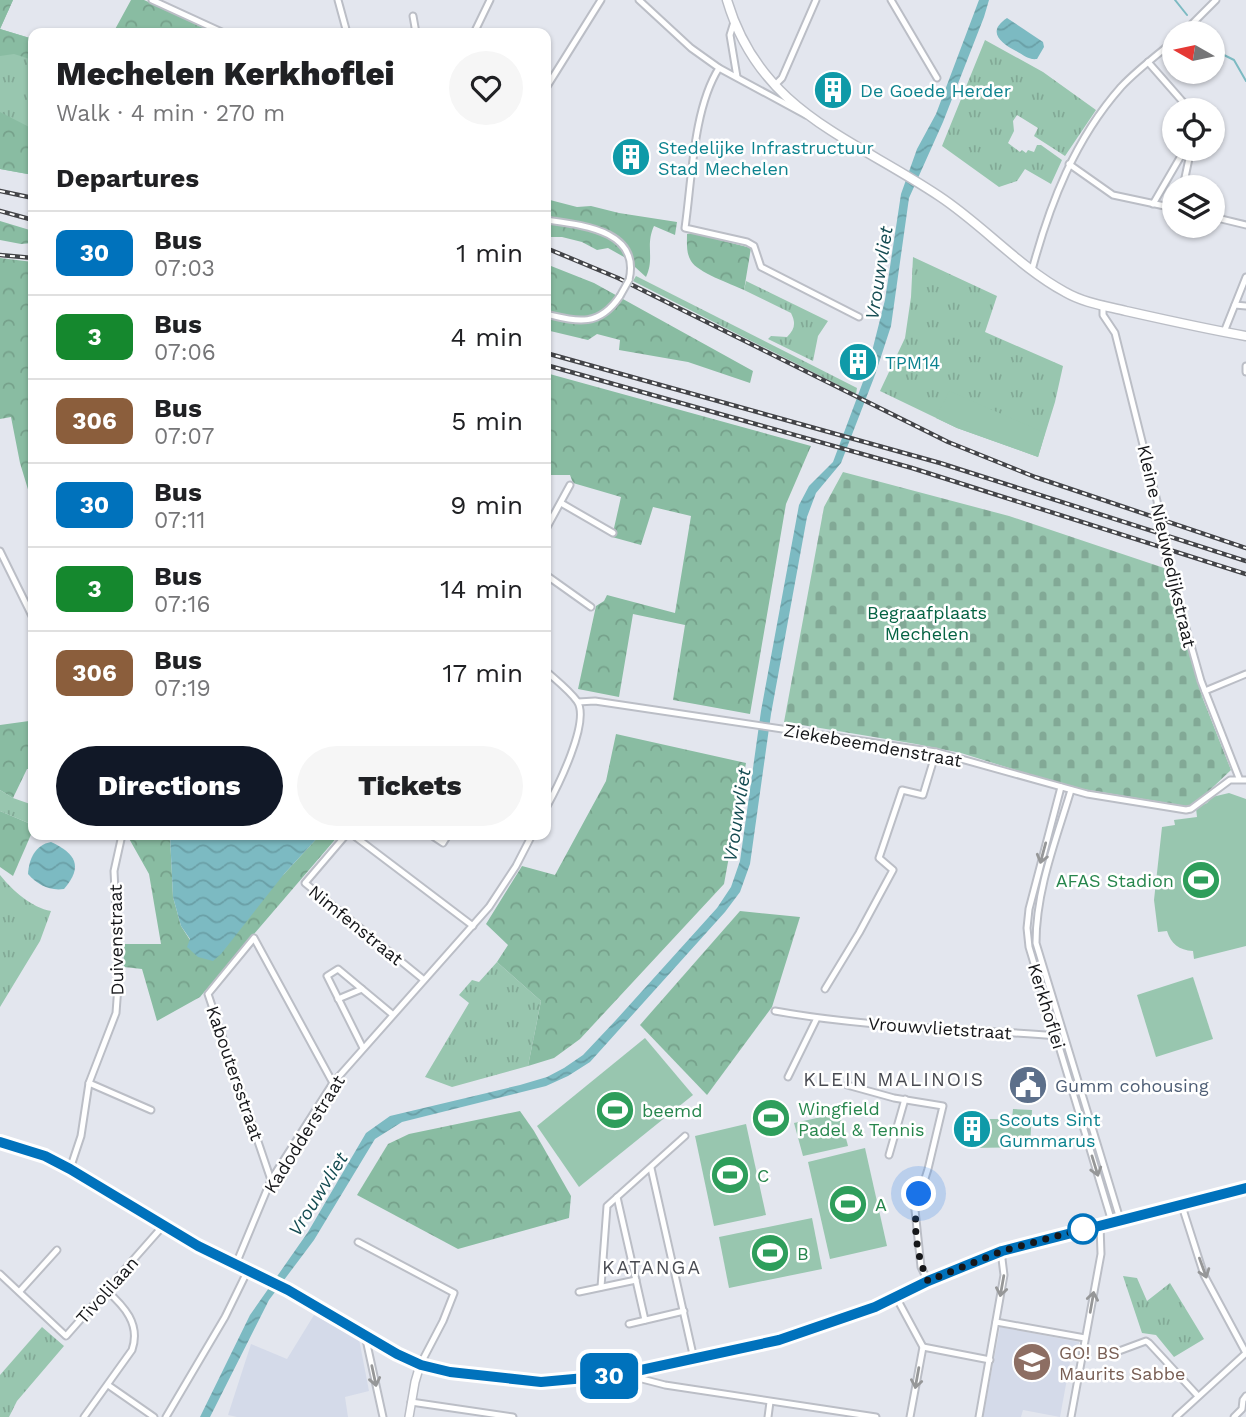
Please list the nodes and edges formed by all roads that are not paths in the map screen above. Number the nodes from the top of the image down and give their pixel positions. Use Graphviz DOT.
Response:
graph roads {
  1 [pos="152,0"];
  2 [pos="338,0"];
  3 [pos="490,0"];
  4 [pos="601,0"];
  5 [pos="639,0"];
  6 [pos="727,0"];
  7 [pos="816,0"];
  8 [pos="891,0"];
  9 [pos="1216,0"];
  10 [pos="413,16"];
  11 [pos="1195,21"];
  12 [pos="734,22"];
  13 [pos="214,28"];
  14 [pos="346,28"];
  15 [pos="415,28"];
  16 [pos="476,28"];
  17 [pos="1162,51"];
  18 [pos="1148,62"];
  19 [pos="719,68"];
  20 [pos="737,77"];
  21 [pos="937,78"];
  22 [pos="551,80"];
  23 [pos="774,87"];
  24 [pos="1180,98"];
  25 [pos="806,116"];
  26 [pos="1178,161"];
  27 [pos="1069,164"];
  28 [pos="1153,204"];
  29 [pos="1162,206"];
  30 [pos="1225,220"];
  31 [pos="551,221"];
  32 [pos="1246,226"];
  33 [pos="1032,270"];
  34 [pos="1246,277"];
  35 [pos="1103,305"];
  36 [pos="1235,305"];
  37 [pos="1246,306"];
  38 [pos="551,315"];
  39 [pos="859,317"];
  40 [pos="1224,332"];
  41 [pos="1246,336"];
  42 [pos="570,485"];
  43 [pos="561,503"];
  44 [pos="551,520"];
  45 [pos="613,533"];
  46 [pos="0,551"];
  47 [pos="551,579"];
  48 [pos="28,606"];
  49 [pos="591,607"];
  50 [pos="1246,674"];
  51 [pos="551,676"];
  52 [pos="1205,691"];
  53 [pos="578,702"];
  54 [pos="936,752"];
  55 [pos="1243,779"];
  56 [pos="1061,787"];
  57 [pos="1071,790"];
  58 [pos="551,797"];
  59 [pos="121,840"];
  60 [pos="342,840"];
  61 [pos="360,840"];
  62 [pos="529,840"];
  63 [pos="473,926"];
  64 [pos="424,980"];
  65 [pos="362,989"];
  66 [pos="825,989"];
  67 [pos="338,999"];
  68 [pos="775,1011"];
  69 [pos="392,1014"];
  70 [pos="817,1018"];
  71 [pos="1056,1036"];
  72 [pos="1064,1037"];
  73 [pos="363,1048"];
  74 [pos="788,1077"];
  75 [pos="89,1083"];
  76 [pos="332,1083"];
  77 [pos="847,1085"];
  78 [pos="905,1099"];
  79 [pos="151,1110"];
  80 [pos="685,1136"];
  81 [pos="0,1142"];
  82 [pos="889,1155"];
  83 [pos="651,1168"];
  84 [pos="70,1169"];
  85 [pos="271,1180"];
  86 [pos="1246,1188"];
  87 [pos="617,1196"];
  88 [pos="1181,1203"];
  89 [pos="1116,1220"];
  90 [pos="1100,1225"];
  91 [pos="163,1226"];
  92 [pos="358,1242"];
  93 [pos="57,1250"];
  94 [pos="1002,1251"];
  95 [pos="236,1264"];
  96 [pos="248,1270"];
  97 [pos="0,1274"];
  98 [pos="636,1280"];
  99 [pos="928,1281"];
  100 [pos="601,1287"];
  101 [pos="106,1290"];
  102 [pos="20,1291"];
  103 [pos="579,1292"];
  104 [pos="896,1297"];
  105 [pos="684,1311"];
  106 [pos="645,1320"];
  107 [pos="996,1322"];
  108 [pos="629,1324"];
  109 [pos="365,1335"];
  110 [pos="1085,1338"];
  111 [pos="923,1347"];
  112 [pos="1119,1351"];
  113 [pos="1246,1353"];
  114 [pos="694,1359"];
  115 [pos="990,1360"];
  116 [pos="421,1365"];
  117 [pos="635,1371"];
  118 [pos="108,1385"];
  119 [pos="1198,1396"];
  120 [pos="1246,1396"];
  121 [pos="411,1402"];
  122 [pos="770,1402"];
  123 [pos="457,1413"];
  124 [pos="84,1417"];
  125 [pos="154,1417"];
  126 [pos="166,1417"];
  127 [pos="383,1417"];
  128 [pos="409,1417"];
  129 [pos="513,1417"];
  130 [pos="768,1417"];
  131 [pos="876,1417"];
  132 [pos="910,1417"];
  133 [pos="979,1417"];
  134 [pos="1071,1417"];
  135 [pos="1176,1417"];
  136 [pos="1234,1417"];
  1 -- 13 [label="street"];
  2 -- 14 [label="street"];
  3 -- 16 [label="street"];
  4 -- 22 [label="street"];
  5 -- 19 [label="street"];
  6 -- 12 [label="main road"];
  7 -- 23 [label="street"];
  8 -- 21 [label="street"];
  9 -- 11 [label="street"];
  10 -- 15 [label="street"];
  12 -- 20 [label="street"];
  12 -- 23 [label="main road"];
  17 -- 18 [label="street"];
  18 -- 24 [label="street"];
  18 -- 27 [label="street"];
  19 -- 20 [label="street"];
  19 -- 39 [label="street"];
  20 -- 25 [label="street"];
  23 -- 25 [label="main road"];
  25 -- 33 [label="main road"];
  26 -- 28 [label="street"];
  27 -- 28 [label="street"];
  27 -- 33 [label="street"];
  28 -- 29 [label="street"];
  30 -- 32 [label="street"];
  31 -- 38 [label="street, bridge"];
  33 -- 35 [label="main road"];
  34 -- 36 [label="street"];
  35 -- 40 [label="main road"];
  35 -- 52 [label="street, Kleine Nieuwedijkstraat"];
  36 -- 37 [label="street"];
  36 -- 40 [label="street"];
  40 -- 41 [label="main road"];
  42 -- 43 [label="street"];
  43 -- 44 [label="street"];
  43 -- 45 [label="street"];
  46 -- 48 [label="street"];
  47 -- 49 [label="street"];
  50 -- 52 [label="street"];
  51 -- 53 [label="street"];
  52 -- 55 [label="street, Kleine Nieuwedijkstraat"];
  53 -- 54 [label="street, Ziekebeemdenstraat"];
  53 -- 58 [label="street"];
  54 -- 56 [label="street, Ziekebeemdenstraat"];
  54 -- 66 [label="street"];
  55 -- 57 [label="street, Ziekebeemdenstraat"];
  56 -- 57 [label="street, Ziekebeemdenstraat"];
  56 -- 71 [label="street, Kerkhoflei, one-way"];
  57 -- 72 [label="street, Kerkhoflei"];
  59 -- 75 [label="street, Duivenstraat"];
  60 -- 64 [label="street, Nimfenstraat"];
  61 -- 63 [label="street"];
  62 -- 63 [label="street, Kadodderstraat"];
  63 -- 64 [label="street, Kadodderstraat"];
  64 -- 69 [label="street, Kadodderstraat"];
  65 -- 67 [label="street"];
  65 -- 67 [label="street"];
  65 -- 69 [label="street"];
  67 -- 73 [label="street"];
  68 -- 70 [label="street, Vrouwvlietstraat"];
  69 -- 73 [label="street, Kadodderstraat"];
  70 -- 71 [label="street, Vrouwvlietstraat"];
  70 -- 74 [label="street"];
  71 -- 72 [label="street, Vrouwvlietstraat"];
  71 -- 89 [label="street, Kerkhoflei, one-way"];
  72 -- 89 [label="street, Kerkhoflei"];
  73 -- 76 [label="street, Kadodderstraat"];
  75 -- 79 [label="street"];
  75 -- 84 [label="street, Duivenstraat"];
  76 -- 85 [label="street, Kadodderstraat"];
  76 -- 85 [label="street, Kaboutersstraat"];
  77 -- 78 [label="street"];
  78 -- 82 [label="street"];
  78 -- 99 [label="street"];
  80 -- 83 [label="street"];
  81 -- 84 [label="main road"];
  83 -- 87 [label="street"];
  83 -- 105 [label="street"];
  84 -- 91 [label="main road"];
  85 -- 95 [label="street, Kadodderstraat"];
  86 -- 88 [label="main road"];
  87 -- 98 [label="street"];
  87 -- 100 [label="street"];
  88 -- 89 [label="main road"];
  88 -- 113 [label="street, one-way"];
  89 -- 90 [label="main road"];
  90 -- 94 [label="main road"];
  110 -- 90 [label="street, one-way"];
  91 -- 95 [label="main road"];
  91 -- 101 [label="street, Tivolilaan"];
  92 -- 116 [label="street"];
  93 -- 102 [label="street"];
  94 -- 99 [label="main road"];
  94 -- 107 [label="street, one-way"];
  95 -- 96 [label="main road"];
  96 -- 109 [label="main road"];
  96 -- 126 [label="street"];
  97 -- 102 [label="street, Tivolilaan"];
  98 -- 100 [label="street"];
  98 -- 106 [label="street"];
  99 -- 104 [label="main road"];
  100 -- 103 [label="street"];
  101 -- 102 [label="street, Tivolilaan"];
  101 -- 118 [label="street"];
  104 -- 111 [label="street"];
  104 -- 114 [label="main road"];
  105 -- 106 [label="street"];
  105 -- 114 [label="street"];
  106 -- 108 [label="street"];
  107 -- 110 [label="street"];
  107 -- 115 [label="street"];
  109 -- 116 [label="main road"];
  109 -- 127 [label="street, one-way"];
  110 -- 134 [label="street"];
  111 -- 115 [label="street"];
  111 -- 132 [label="street, one-way"];
  112 -- 119 [label="street"];
  113 -- 119 [label="street"];
  114 -- 117 [label="main road"];
  115 -- 133 [label="street"];
  116 -- 117 [label="main road"];
  116 -- 121 [label="street"];
  117 -- 122 [label="street"];
  118 -- 124 [label="street"];
  118 -- 125 [label="street"];
  119 -- 135 [label="street"];
  120 -- 136 [label="street"];
  121 -- 123 [label="street"];
  121 -- 128 [label="street"];
  122 -- 130 [label="street"];
  122 -- 131 [label="street"];
  123 -- 129 [label="street"];
}
